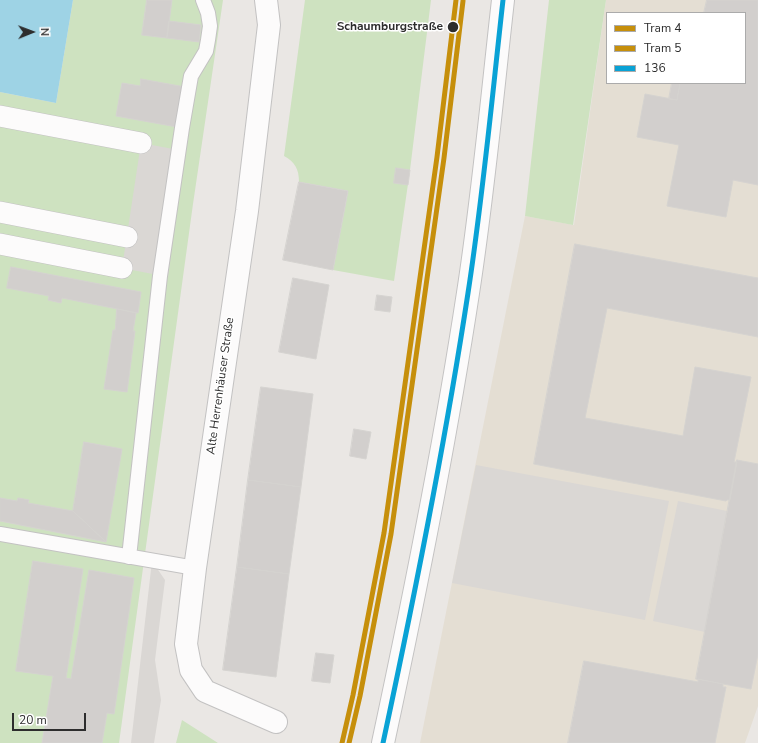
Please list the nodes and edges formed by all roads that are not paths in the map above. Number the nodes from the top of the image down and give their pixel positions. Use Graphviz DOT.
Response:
graph roads {
  1 [pos="203,0"];
  2 [pos="266,0"];
  3 [pos="503,0"];
  4 [pos="0,116"];
  5 [pos="141,144"];
  6 [pos="0,212"];
  7 [pos="127,237"];
  8 [pos="0,244"];
  9 [pos="122,268"];
  10 [pos="0,534"];
  11 [pos="129,557"];
  12 [pos="195,568"];
  13 [pos="276,722"];
  14 [pos="383,743"];
  1 -- 11 [label="lane"];
  2 -- 12 [label="street, Alte Herrenhäuser Straße"];
  3 -- 14 [label="street"];
  4 -- 5 [label="street"];
  6 -- 7 [label="street"];
  8 -- 9 [label="street"];
  10 -- 11 [label="lane"];
  11 -- 12 [label="lane"];
  12 -- 13 [label="street, Alte Herrenhäuser Straße"];
}
